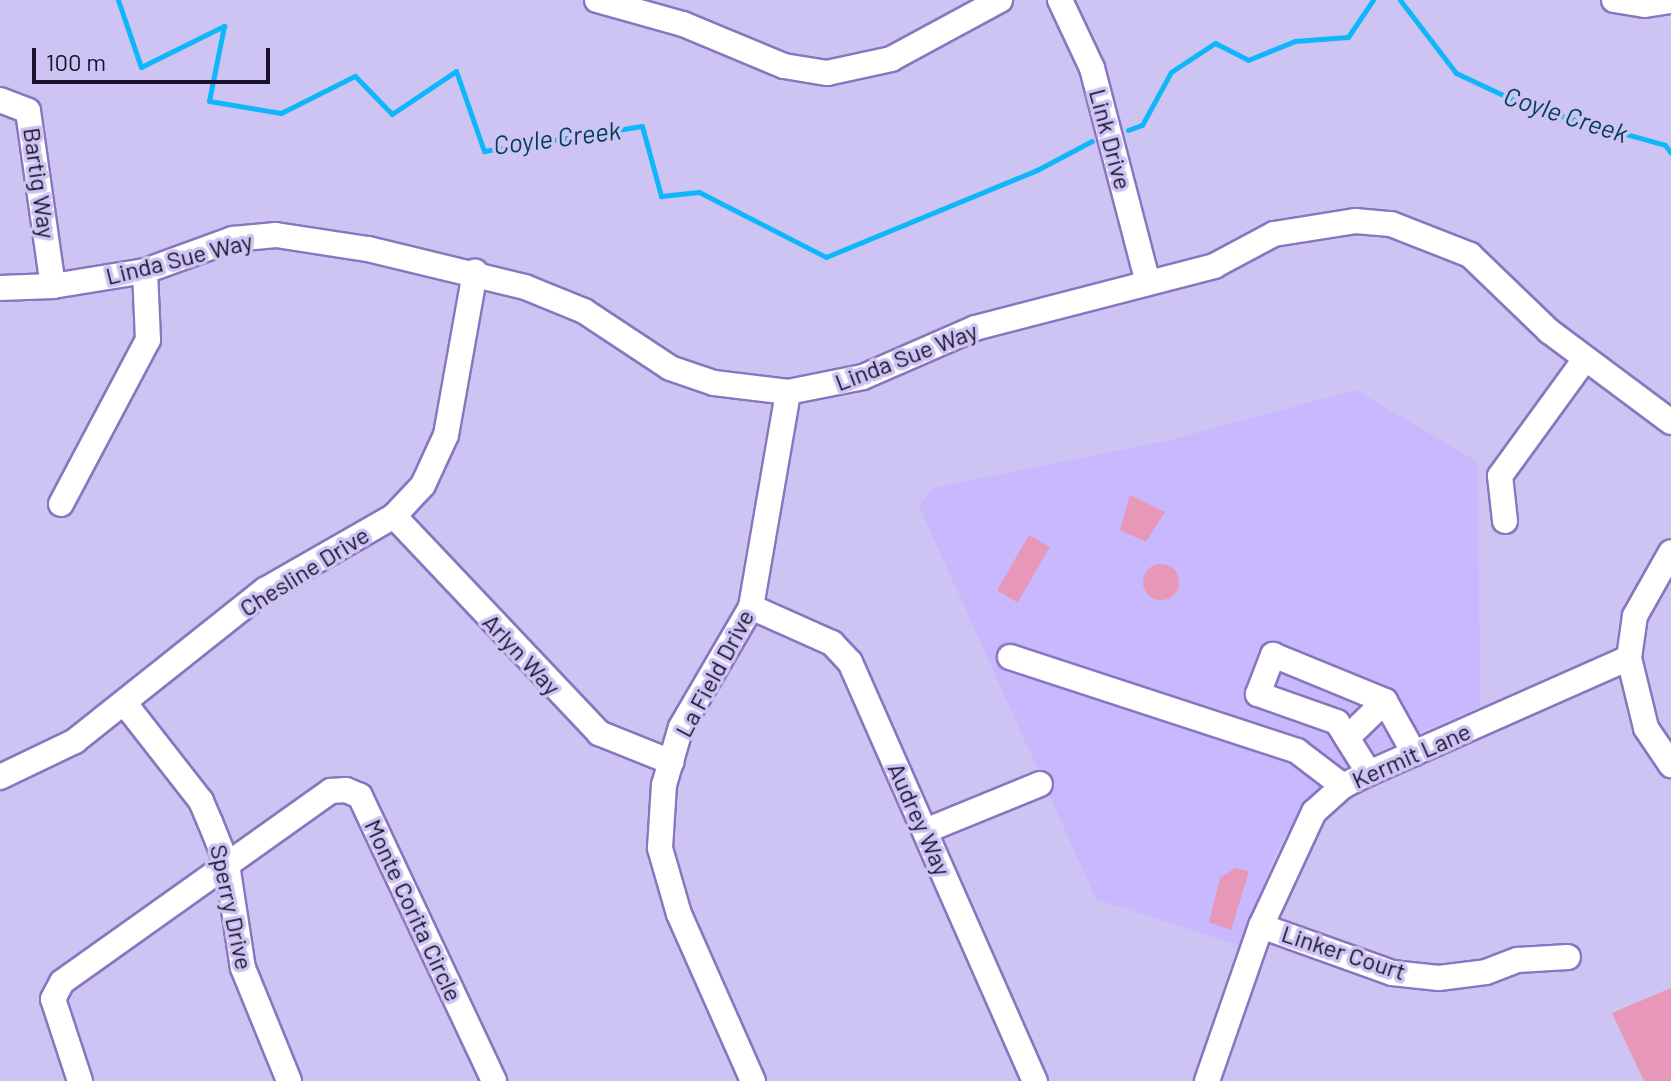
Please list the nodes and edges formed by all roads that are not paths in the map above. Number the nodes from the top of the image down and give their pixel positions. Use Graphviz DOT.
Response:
graph roads {
  1 [pos="597,0"];
  2 [pos="1000,0"];
  3 [pos="1060,0"];
  4 [pos="1614,0"];
  5 [pos="1671,1"];
  6 [pos="0,100"];
  7 [pos="145,271"];
  8 [pos="475,272"];
  9 [pos="1148,283"];
  10 [pos="53,286"];
  11 [pos="0,288"];
  12 [pos="1585,359"];
  13 [pos="788,392"];
  14 [pos="1671,422"];
  15 [pos="61,504"];
  16 [pos="394,516"];
  17 [pos="1505,521"];
  18 [pos="1671,552"];
  19 [pos="751,607"];
  20 [pos="1010,657"];
  21 [pos="1629,658"];
  22 [pos="1385,701"];
  23 [pos="126,705"];
  24 [pos="1347,738"];
  25 [pos="1414,753"];
  26 [pos="671,762"];
  27 [pos="1671,765"];
  28 [pos="1369,773"];
  29 [pos="0,777"];
  30 [pos="1040,784"];
  31 [pos="1343,786"];
  32 [pos="925,831"];
  33 [pos="227,864"];
  34 [pos="1261,926"];
  35 [pos="1568,957"];
  36 [pos="80,1081"];
  37 [pos="289,1081"];
  38 [pos="494,1081"];
  39 [pos="753,1081"];
  40 [pos="1035,1081"];
  41 [pos="1207,1081"];
  1 -- 2 [label="street"];
  3 -- 9 [label="street, Link Drive"];
  4 -- 5 [label="street"];
  6 -- 10 [label="street, Bartig Way"];
  7 -- 8 [label="street, Linda Sue Way"];
  7 -- 10 [label="street, Linda Sue Way"];
  7 -- 15 [label="street"];
  8 -- 13 [label="street, Linda Sue Way"];
  8 -- 16 [label="street, Chesline Drive"];
  9 -- 12 [label="street, Linda Sue Way"];
  9 -- 13 [label="street, Linda Sue Way"];
  10 -- 11 [label="street, Linda Sue Way"];
  12 -- 14 [label="street, Linda Sue Way"];
  12 -- 17 [label="street"];
  13 -- 19 [label="street, La Field Drive"];
  16 -- 23 [label="street, Chesline Drive"];
  16 -- 26 [label="street, Arlyn Way"];
  18 -- 21 [label="street"];
  19 -- 26 [label="street, La Field Drive"];
  19 -- 32 [label="street, Audrey Way"];
  20 -- 31 [label="street"];
  21 -- 25 [label="street, Kermit Lane"];
  21 -- 27 [label="street"];
  22 -- 24 [label="street"];
  22 -- 24 [label="street"];
  22 -- 25 [label="street"];
  23 -- 29 [label="street, Chesline Drive"];
  23 -- 33 [label="street, Sperry Drive"];
  24 -- 28 [label="street"];
  25 -- 28 [label="street, Kermit Lane"];
  26 -- 39 [label="street, La Field Drive"];
  28 -- 31 [label="street, Kermit Lane"];
  30 -- 32 [label="street"];
  31 -- 34 [label="street, Kermit Lane"];
  32 -- 40 [label="street, Audrey Way"];
  33 -- 36 [label="street"];
  33 -- 37 [label="street, Sperry Drive"];
  33 -- 38 [label="street, Monte Corita Circle"];
  34 -- 35 [label="street, Linker Court"];
  34 -- 41 [label="street, Kermit Lane"];
}
